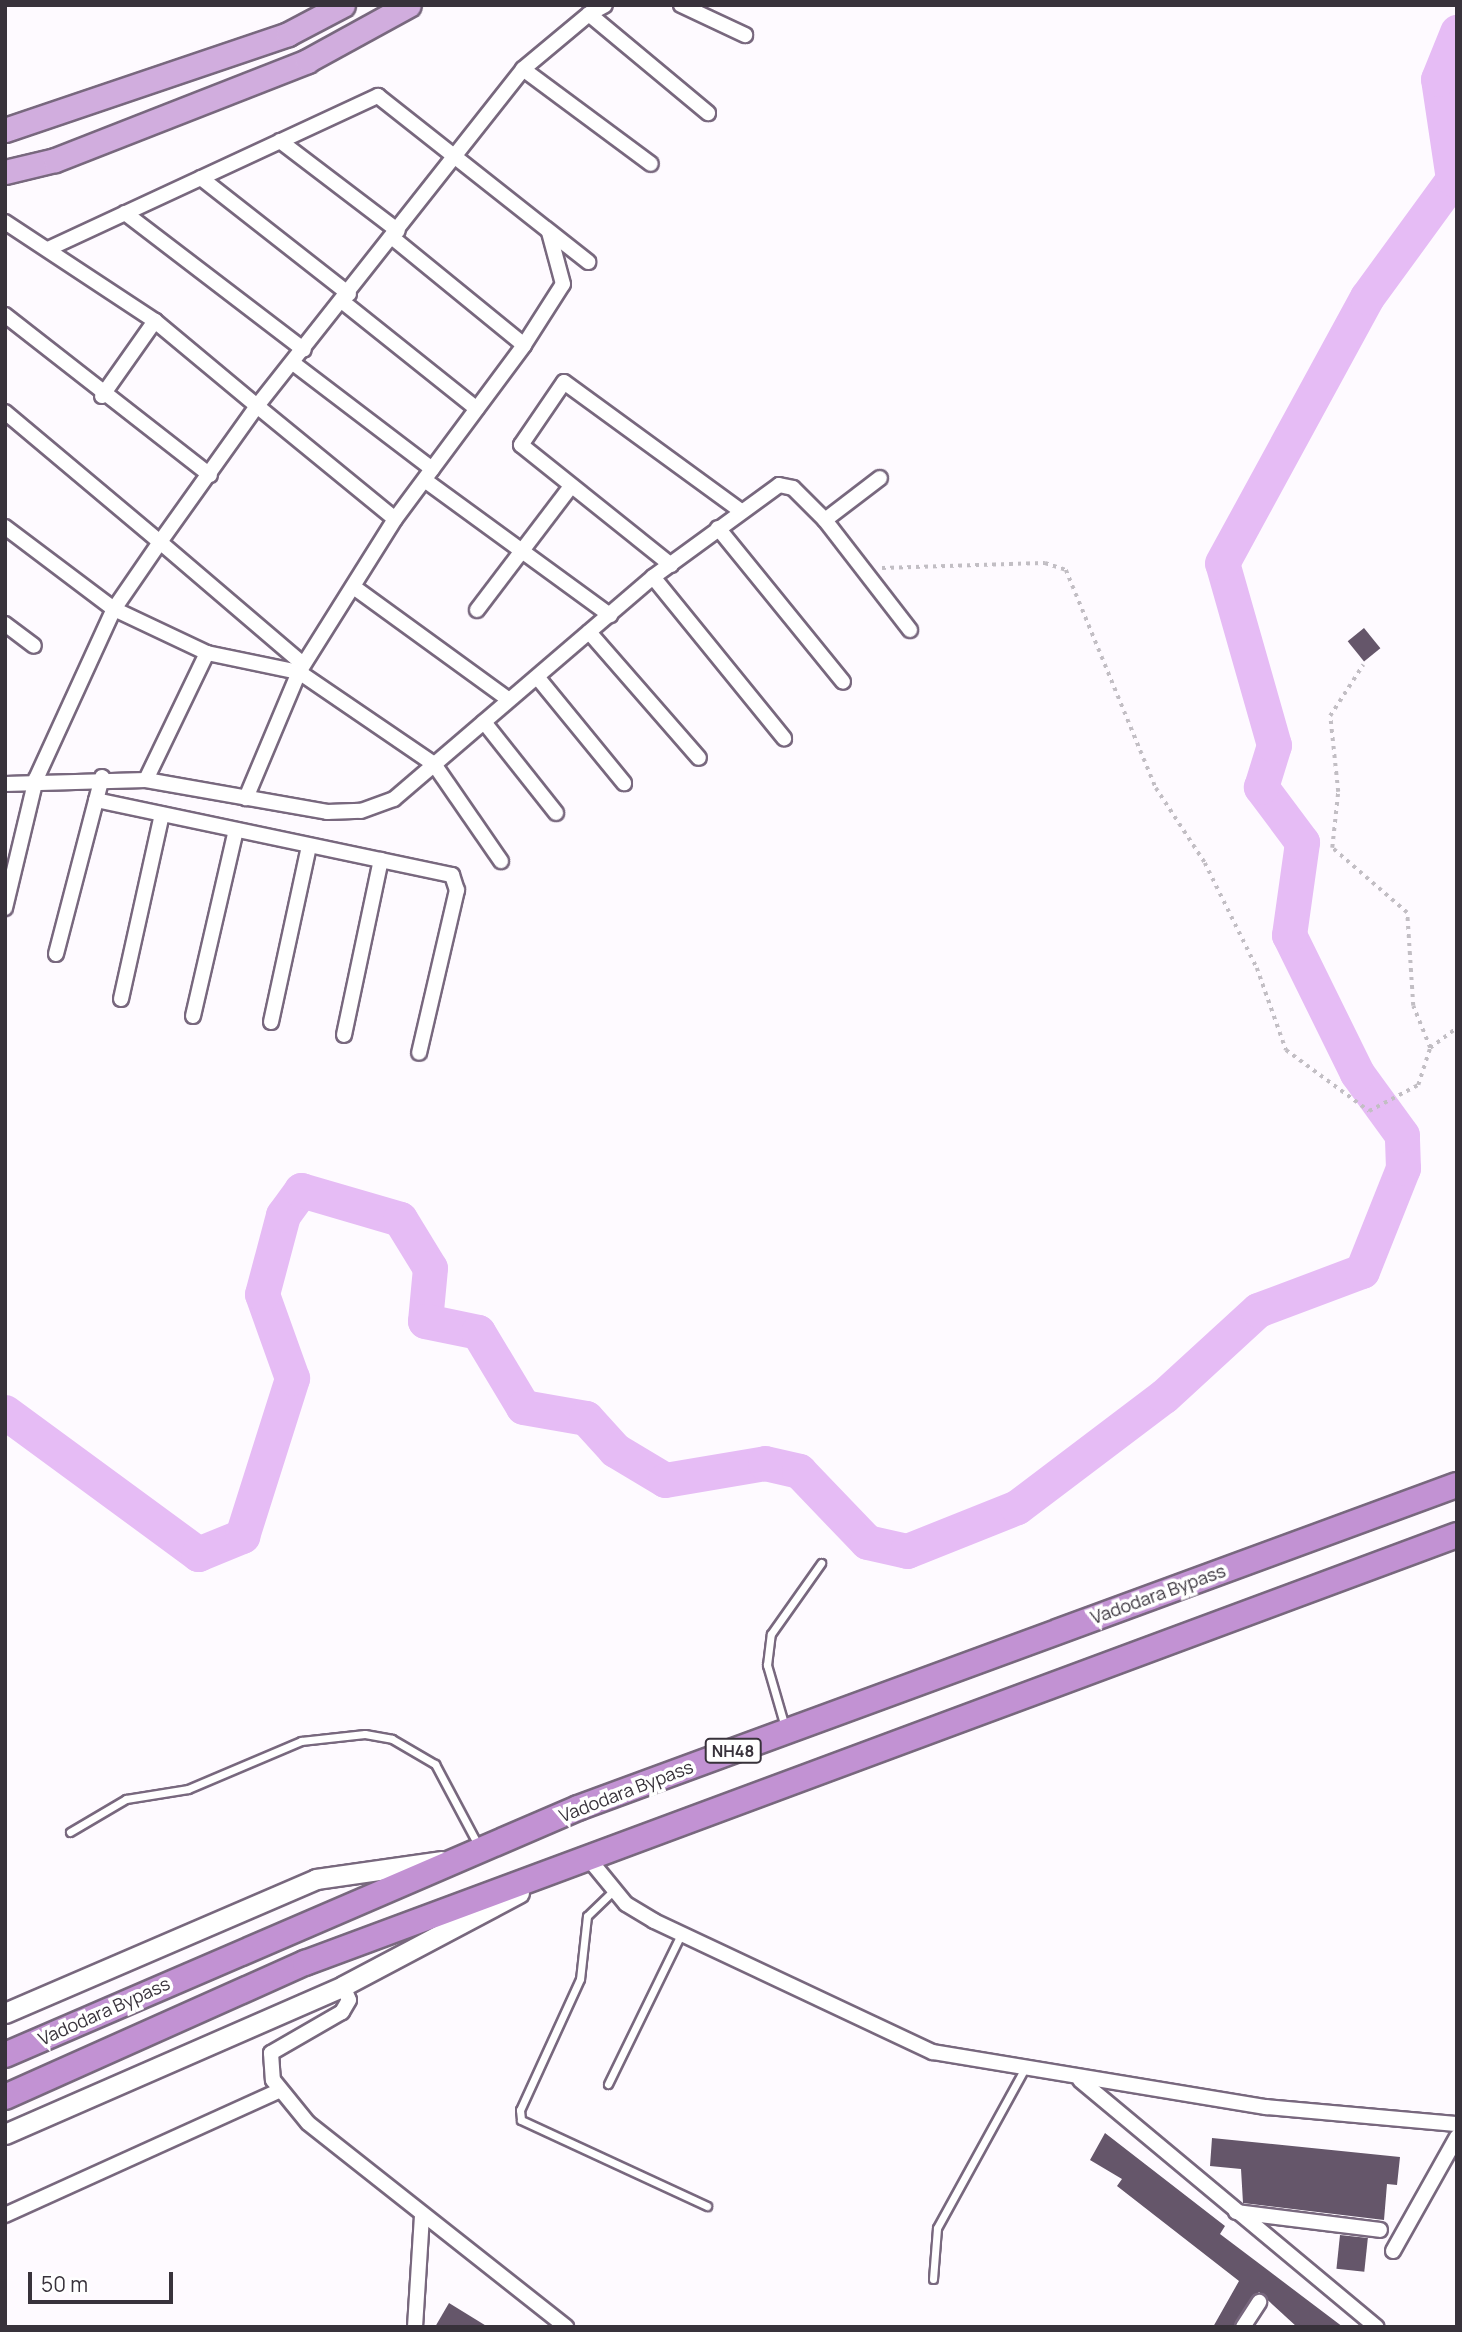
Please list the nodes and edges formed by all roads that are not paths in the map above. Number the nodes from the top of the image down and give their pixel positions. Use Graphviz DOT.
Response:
graph roads {
  1 [pos="409,5"];
  2 [pos="605,5"];
  3 [pos="681,5"];
  4 [pos="339,6"];
  5 [pos="589,14"];
  6 [pos="745,35"];
  7 [pos="523,69"];
  8 [pos="708,113"];
  9 [pos="5,130"];
  10 [pos="281,141"];
  11 [pos="454,159"];
  12 [pos="651,164"];
  13 [pos="5,172"];
  14 [pos="201,178"];
  15 [pos="125,213"];
  16 [pos="6,224"];
  17 [pos="550,232"];
  18 [pos="396,234"];
  19 [pos="48,249"];
  20 [pos="589,262"];
  21 [pos="346,298"];
  22 [pos="5,315"];
  23 [pos="155,321"];
  24 [pos="524,345"];
  25 [pos="304,350"];
  26 [pos="293,363"];
  27 [pos="102,396"];
  28 [pos="257,406"];
  29 [pos="477,409"];
  30 [pos="5,412"];
  31 [pos="209,475"];
  32 [pos="429,475"];
  33 [pos="880,478"];
  34 [pos="571,486"];
  35 [pos="742,512"];
  36 [pos="395,519"];
  37 [pos="825,520"];
  38 [pos="5,527"];
  39 [pos="718,527"];
  40 [pos="160,542"];
  41 [pos="523,550"];
  42 [pos="671,565"];
  43 [pos="653,577"];
  44 [pos="355,589"];
  45 [pos="114,609"];
  46 [pos="477,610"];
  47 [pos="610,615"];
  48 [pos="5,624"];
  49 [pos="910,630"];
  50 [pos="589,632"];
  51 [pos="34,646"];
  52 [pos="207,653"];
  53 [pos="301,668"];
  54 [pos="538,678"];
  55 [pos="843,682"];
  56 [pos="509,700"];
  57 [pos="484,722"];
  58 [pos="784,738"];
  59 [pos="699,758"];
  60 [pos="434,764"];
  61 [pos="102,777"];
  62 [pos="36,779"];
  63 [pos="146,780"];
  64 [pos="624,783"];
  65 [pos="5,784"];
  66 [pos="246,798"];
  67 [pos="96,800"];
  68 [pos="556,813"];
  69 [pos="162,814"];
  70 [pos="236,830"];
  71 [pos="309,846"];
  72 [pos="381,860"];
  73 [pos="501,860"];
  74 [pos="5,908"];
  75 [pos="56,954"];
  76 [pos="121,999"];
  77 [pos="193,1016"];
  78 [pos="271,1022"];
  79 [pos="344,1035"];
  80 [pos="419,1053"];
  81 [pos="1457,1485"];
  82 [pos="1457,1535"];
  83 [pos="821,1563"];
  84 [pos="786,1731"];
  85 [pos="70,1832"];
  86 [pos="480,1849"];
  87 [pos="457,1859"];
  88 [pos="581,1862"];
  89 [pos="613,1891"];
  90 [pos="681,1933"];
  91 [pos="344,1986"];
  92 [pos="5,2013"];
  93 [pos="13,2051"];
  94 [pos="1024,2070"];
  95 [pos="1079,2079"];
  96 [pos="608,2084"];
  97 [pos="280,2090"];
  98 [pos="5,2097"];
  99 [pos="1457,2124"];
  100 [pos="5,2134"];
  101 [pos="1457,2137"];
  102 [pos="707,2206"];
  103 [pos="1235,2212"];
  104 [pos="5,2215"];
  105 [pos="422,2216"];
  106 [pos="1380,2230"];
  107 [pos="1393,2251"];
  108 [pos="933,2279"];
  109 [pos="1259,2302"];
  110 [pos="415,2327"];
  111 [pos="566,2327"];
  112 [pos="1243,2327"];
  113 [pos="1376,2327"];
  1 -- 13 [label="main road"];
  2 -- 5 [label="street"];
  3 -- 6 [label="street"];
  4 -- 9 [label="main road"];
  5 -- 7 [label="street"];
  5 -- 8 [label="street"];
  7 -- 11 [label="street"];
  7 -- 12 [label="street"];
  10 -- 11 [label="street"];
  10 -- 14 [label="street"];
  10 -- 18 [label="street"];
  11 -- 17 [label="street"];
  11 -- 18 [label="street"];
  14 -- 15 [label="street"];
  14 -- 21 [label="street"];
  15 -- 19 [label="street"];
  15 -- 25 [label="street"];
  16 -- 19 [label="street"];
  17 -- 20 [label="street"];
  17 -- 24 [label="street"];
  18 -- 21 [label="street"];
  18 -- 24 [label="street"];
  19 -- 23 [label="street"];
  21 -- 25 [label="street"];
  21 -- 29 [label="street"];
  22 -- 27 [label="street"];
  23 -- 27 [label="street"];
  23 -- 28 [label="street"];
  24 -- 29 [label="street"];
  25 -- 26 [label="street"];
  26 -- 28 [label="street"];
  26 -- 32 [label="street"];
  27 -- 31 [label="street"];
  28 -- 31 [label="street"];
  28 -- 36 [label="street"];
  29 -- 32 [label="street"];
  30 -- 40 [label="street"];
  31 -- 40 [label="street"];
  32 -- 36 [label="street"];
  32 -- 41 [label="street"];
  33 -- 37 [label="street"];
  34 -- 35 [label="street"];
  34 -- 41 [label="street"];
  34 -- 42 [label="street"];
  35 -- 37 [label="street"];
  35 -- 39 [label="street"];
  36 -- 44 [label="street"];
  37 -- 49 [label="street"];
  38 -- 45 [label="street"];
  39 -- 42 [label="street"];
  39 -- 55 [label="street"];
  40 -- 45 [label="street"];
  40 -- 53 [label="street"];
  41 -- 46 [label="street"];
  41 -- 47 [label="street"];
  42 -- 43 [label="street"];
  43 -- 47 [label="street"];
  43 -- 58 [label="street"];
  44 -- 53 [label="street"];
  44 -- 56 [label="street"];
  45 -- 52 [label="street"];
  45 -- 62 [label="street"];
  47 -- 50 [label="street"];
  48 -- 51 [label="street"];
  50 -- 54 [label="street"];
  50 -- 59 [label="street"];
  52 -- 53 [label="street"];
  52 -- 63 [label="street"];
  53 -- 60 [label="street"];
  53 -- 66 [label="street"];
  54 -- 56 [label="street"];
  54 -- 64 [label="street"];
  56 -- 57 [label="street"];
  57 -- 60 [label="street"];
  57 -- 68 [label="street"];
  60 -- 66 [label="street"];
  60 -- 73 [label="street"];
  61 -- 62 [label="street"];
  61 -- 63 [label="street"];
  61 -- 67 [label="street"];
  62 -- 65 [label="street"];
  62 -- 74 [label="street"];
  63 -- 66 [label="street"];
  67 -- 69 [label="street"];
  67 -- 75 [label="street"];
  69 -- 70 [label="street"];
  69 -- 76 [label="street"];
  70 -- 71 [label="street"];
  70 -- 77 [label="street"];
  71 -- 72 [label="street"];
  71 -- 78 [label="street"];
  72 -- 79 [label="street"];
  72 -- 80 [label="street"];
  81 -- 84 [label="highway, Vadodara Bypass / NH48"];
  82 -- 88 [label="highway"];
  83 -- 84 [label="lane"];
  84 -- 86 [label="highway, Vadodara Bypass / NH48"];
  85 -- 86 [label="lane"];
  86 -- 87 [label="highway, Vadodara Bypass / NH48"];
  87 -- 92 [label="street"];
  87 -- 93 [label="highway, Vadodara Bypass / NH48"];
  88 -- 89 [label="street"];
  88 -- 91 [label="street"];
  88 -- 98 [label="highway"];
  89 -- 90 [label="street"];
  89 -- 102 [label="lane"];
  90 -- 94 [label="street"];
  90 -- 96 [label="lane"];
  91 -- 97 [label="street"];
  91 -- 100 [label="street"];
  94 -- 95 [label="street"];
  94 -- 108 [label="lane"];
  95 -- 99 [label="street"];
  95 -- 103 [label="street"];
  97 -- 104 [label="street"];
  97 -- 105 [label="street"];
  101 -- 107 [label="street"];
  103 -- 106 [label="street"];
  103 -- 113 [label="street"];
  105 -- 110 [label="street"];
  105 -- 111 [label="street"];
  109 -- 112 [label="street"];
}
